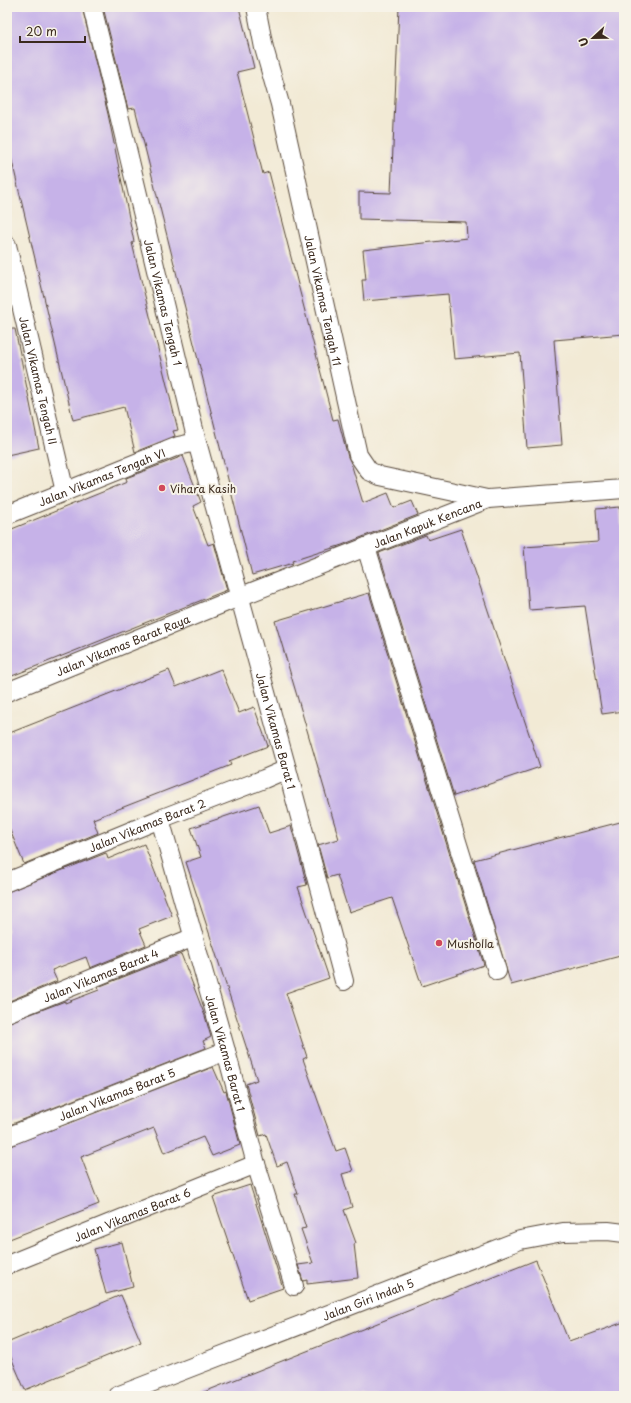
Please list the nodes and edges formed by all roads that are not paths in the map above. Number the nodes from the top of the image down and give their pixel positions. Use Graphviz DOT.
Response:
graph roads {
  1 [pos="92,7"];
  2 [pos="256,7"];
  3 [pos="7,246"];
  4 [pos="196,442"];
  5 [pos="624,490"];
  6 [pos="65,492"];
  7 [pos="488,499"];
  8 [pos="7,514"];
  9 [pos="366,547"];
  10 [pos="239,597"];
  11 [pos="7,692"];
  12 [pos="287,769"];
  13 [pos="160,819"];
  14 [pos="7,882"];
  15 [pos="194,937"];
  16 [pos="497,971"];
  17 [pos="344,981"];
  18 [pos="7,1013"];
  19 [pos="226,1051"];
  20 [pos="7,1137"];
  21 [pos="256,1164"];
  22 [pos="624,1233"];
  23 [pos="7,1265"];
  24 [pos="294,1286"];
  25 [pos="117,1396"];
  1 -- 4 [label="street, Jalan Vikamas Tengah 1"];
  2 -- 7 [label="street, Jalan Vikamas Tengah 11"];
  3 -- 6 [label="street, Jalan Vikamas Tengah II"];
  4 -- 6 [label="street, Jalan Vikamas Tengah VI"];
  4 -- 10 [label="street, Jalan Vikamas Tengah 1"];
  5 -- 7 [label="street, Jalan Kapuk Kencana"];
  6 -- 8 [label="street, Jalan Vikamas Tengah VI"];
  7 -- 9 [label="street, Jalan Kapuk Kencana"];
  9 -- 10 [label="street, Jalan Kapuk Kencana"];
  9 -- 16 [label="street"];
  10 -- 11 [label="street, Jalan Vikamas Barat Raya"];
  10 -- 12 [label="street, Jalan Vikamas Barat 1"];
  12 -- 13 [label="street, Jalan Vikamas Barat 2"];
  12 -- 17 [label="street, Jalan Vikamas Barat 1"];
  13 -- 14 [label="street, Jalan Vikamas Barat 2"];
  13 -- 15 [label="street, Jalan Vikamas Barat 1"];
  15 -- 18 [label="street, Jalan Vikamas Barat 4"];
  15 -- 19 [label="street, Jalan Vikamas Barat 1"];
  19 -- 20 [label="street, Jalan Vikamas Barat 5"];
  19 -- 21 [label="street, Jalan Vikamas Barat 1"];
  21 -- 23 [label="street, Jalan Vikamas Barat 6"];
  21 -- 24 [label="street, Jalan Vikamas Barat 1"];
  22 -- 25 [label="street, Jalan Giri Indah 5"];
}
